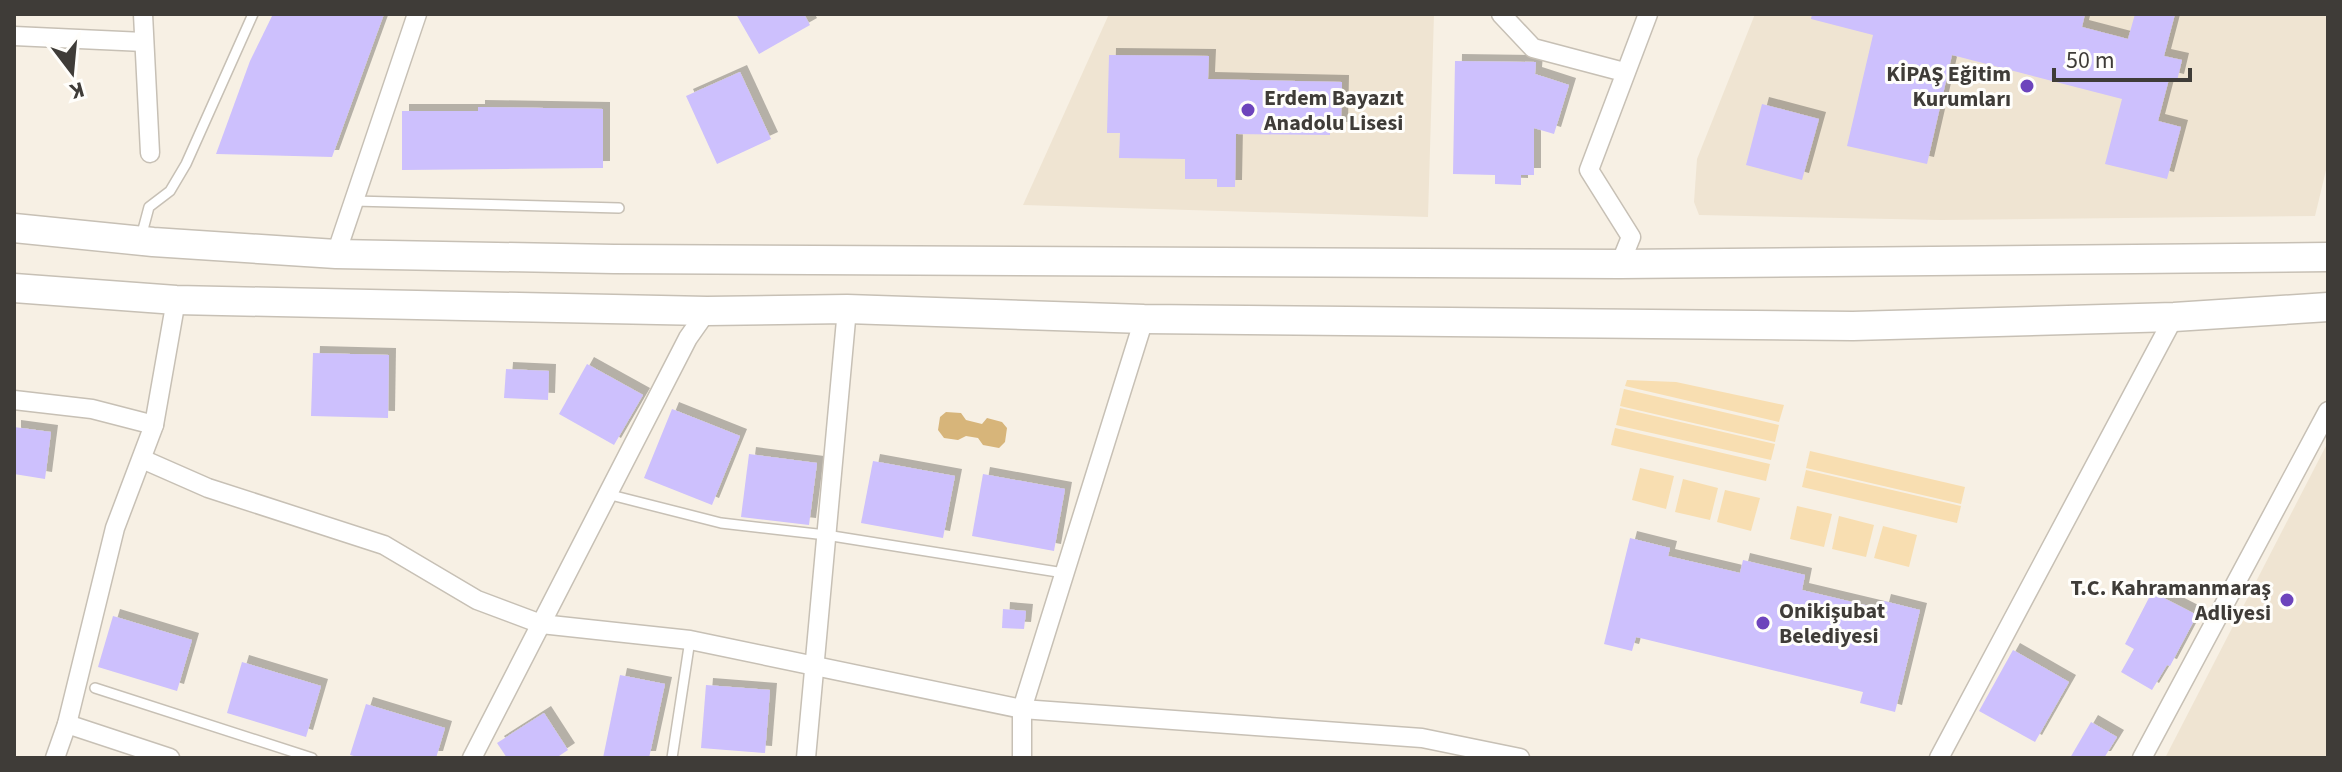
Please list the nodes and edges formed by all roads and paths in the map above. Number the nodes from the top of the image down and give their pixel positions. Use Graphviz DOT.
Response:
graph roads {
  1 [pos="143,14"];
  2 [pos="253,14"];
  3 [pos="417,14"];
  4 [pos="1501,14"];
  5 [pos="1648,14"];
  6 [pos="14,36"];
  7 [pos="144,42"];
  8 [pos="1624,72"];
  9 [pos="150,153"];
  10 [pos="354,201"];
  11 [pos="619,208"];
  12 [pos="14,228"];
  13 [pos="140,241"];
  14 [pos="336,254"];
  15 [pos="2328,257"];
  16 [pos="1620,264"];
  17 [pos="14,288"];
  18 [pos="176,300"];
  19 [pos="2328,307"];
  20 [pos="847,309"];
  21 [pos="707,311"];
  22 [pos="2174,317"];
  23 [pos="1144,319"];
  24 [pos="14,400"];
  25 [pos="2328,411"];
  26 [pos="154,425"];
  27 [pos="142,459"];
  28 [pos="607,494"];
  29 [pos="826,535"];
  30 [pos="1064,573"];
  31 [pos="541,624"];
  32 [pos="690,640"];
  33 [pos="814,664"];
  34 [pos="95,688"];
  35 [pos="1022,709"];
  36 [pos="67,724"];
  37 [pos="55,758"];
  38 [pos="170,758"];
  39 [pos="312,758"];
  40 [pos="472,758"];
  41 [pos="672,758"];
  42 [pos="806,758"];
  43 [pos="1022,758"];
  44 [pos="1520,758"];
  45 [pos="1939,758"];
  46 [pos="2142,758"];
  1 -- 7 [label="street"];
  2 -- 13 [label="lane"];
  3 -- 10 [label="street"];
  4 -- 8 [label="street"];
  5 -- 8 [label="street"];
  6 -- 7 [label="street"];
  7 -- 9 [label="street"];
  8 -- 16 [label="street"];
  10 -- 11 [label="lane"];
  10 -- 14 [label="street"];
  12 -- 13 [label="main road"];
  13 -- 14 [label="main road"];
  14 -- 16 [label="main road"];
  15 -- 16 [label="main road"];
  17 -- 18 [label="main road"];
  18 -- 21 [label="main road"];
  18 -- 26 [label="street"];
  19 -- 22 [label="main road"];
  20 -- 21 [label="main road"];
  20 -- 23 [label="main road"];
  20 -- 29 [label="street"];
  21 -- 28 [label="street"];
  22 -- 23 [label="main road"];
  22 -- 45 [label="street"];
  23 -- 30 [label="street"];
  24 -- 26 [label="street"];
  25 -- 46 [label="street"];
  26 -- 27 [label="street"];
  27 -- 31 [label="street"];
  27 -- 36 [label="street"];
  28 -- 29 [label="lane"];
  28 -- 31 [label="street"];
  29 -- 30 [label="lane"];
  29 -- 33 [label="street"];
  30 -- 35 [label="street"];
  31 -- 32 [label="street"];
  31 -- 40 [label="street"];
  32 -- 33 [label="street"];
  32 -- 41 [label="lane"];
  33 -- 35 [label="street"];
  33 -- 42 [label="street"];
  34 -- 39 [label="lane"];
  35 -- 43 [label="street"];
  35 -- 44 [label="street"];
  36 -- 37 [label="street"];
  36 -- 38 [label="street"];
}
